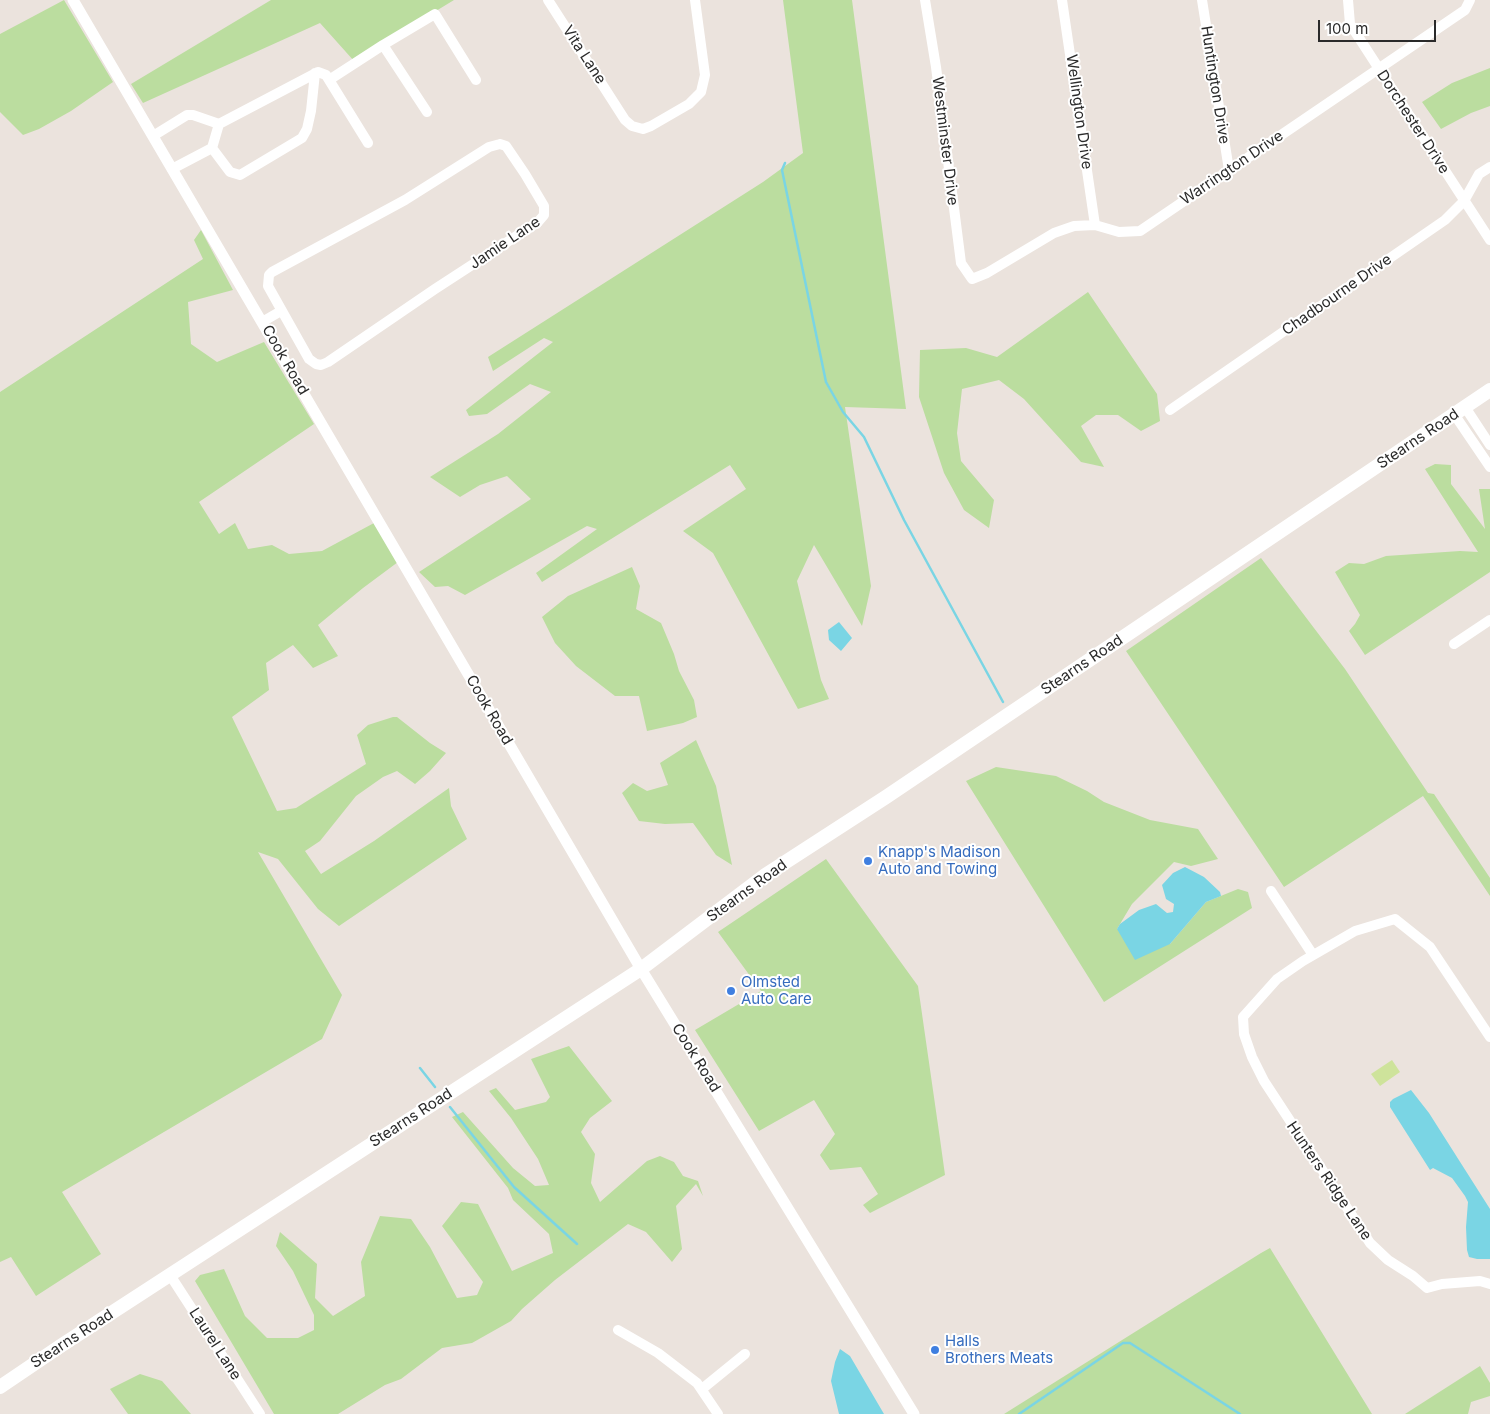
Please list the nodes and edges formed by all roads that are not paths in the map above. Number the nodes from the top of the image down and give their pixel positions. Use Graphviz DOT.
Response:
graph roads {
  1 [pos="73,0"];
  2 [pos="548,0"];
  3 [pos="694,0"];
  4 [pos="925,0"];
  5 [pos="1062,0"];
  6 [pos="1202,0"];
  7 [pos="1348,0"];
  8 [pos="1470,0"];
  9 [pos="383,45"];
  10 [pos="1379,69"];
  11 [pos="315,73"];
  12 [pos="329,80"];
  13 [pos="476,80"];
  14 [pos="427,112"];
  15 [pos="219,124"];
  16 [pos="153,136"];
  17 [pos="368,142"];
  18 [pos="212,148"];
  19 [pos="1490,167"];
  20 [pos="172,169"];
  21 [pos="1229,170"];
  22 [pos="1464,201"];
  23 [pos="1095,224"];
  24 [pos="1490,240"];
  25 [pos="972,279"];
  26 [pos="280,311"];
  27 [pos="262,322"];
  28 [pos="1490,390"];
  29 [pos="1170,410"];
  30 [pos="1460,411"];
  31 [pos="1490,445"];
  32 [pos="1490,467"];
  33 [pos="1490,620"];
  34 [pos="1454,644"];
  35 [pos="1271,891"];
  36 [pos="1313,956"];
  37 [pos="641,969"];
  38 [pos="1490,1037"];
  39 [pos="170,1275"];
  40 [pos="1490,1284"];
  41 [pos="618,1330"];
  42 [pos="745,1354"];
  43 [pos="0,1387"];
  44 [pos="702,1389"];
  45 [pos="260,1414"];
  46 [pos="718,1414"];
  47 [pos="914,1414"];
  1 -- 16 [label="street, Cook Road"];
  2 -- 3 [label="street, Vita Lane"];
  4 -- 25 [label="street, Westminster Drive"];
  5 -- 23 [label="street, Wellington Drive"];
  6 -- 21 [label="street, Huntington Drive"];
  7 -- 10 [label="street, Dorchester Drive"];
  8 -- 10 [label="street, Warrington Drive"];
  9 -- 12 [label="street"];
  9 -- 13 [label="street"];
  9 -- 14 [label="street"];
  10 -- 21 [label="street, Warrington Drive"];
  10 -- 22 [label="street, Dorchester Drive"];
  11 -- 12 [label="street"];
  11 -- 15 [label="street"];
  11 -- 18 [label="street"];
  12 -- 17 [label="street"];
  15 -- 16 [label="street"];
  15 -- 18 [label="street"];
  16 -- 20 [label="street, Cook Road"];
  18 -- 20 [label="street"];
  19 -- 22 [label="street, Chadbourne Drive"];
  20 -- 27 [label="street, Cook Road"];
  21 -- 23 [label="street, Warrington Drive"];
  22 -- 24 [label="street, Dorchester Drive"];
  22 -- 29 [label="street, Chadbourne Drive"];
  23 -- 25 [label="street, Warrington Drive"];
  26 -- 26 [label="street, Jamie Lane"];
  26 -- 27 [label="street"];
  27 -- 37 [label="street, Cook Road"];
  28 -- 30 [label="main road, Stearns Road"];
  30 -- 31 [label="street"];
  30 -- 32 [label="street"];
  30 -- 37 [label="main road, Stearns Road"];
  33 -- 34 [label="street"];
  35 -- 36 [label="street"];
  36 -- 38 [label="street, Hunters Ridge Lane"];
  36 -- 40 [label="street, Hunters Ridge Lane"];
  37 -- 39 [label="main road, Stearns Road"];
  37 -- 47 [label="street, Cook Road"];
  39 -- 43 [label="main road, Stearns Road"];
  39 -- 45 [label="street, Laurel Lane"];
  41 -- 44 [label="street"];
  42 -- 44 [label="street"];
  44 -- 46 [label="street"];
}
